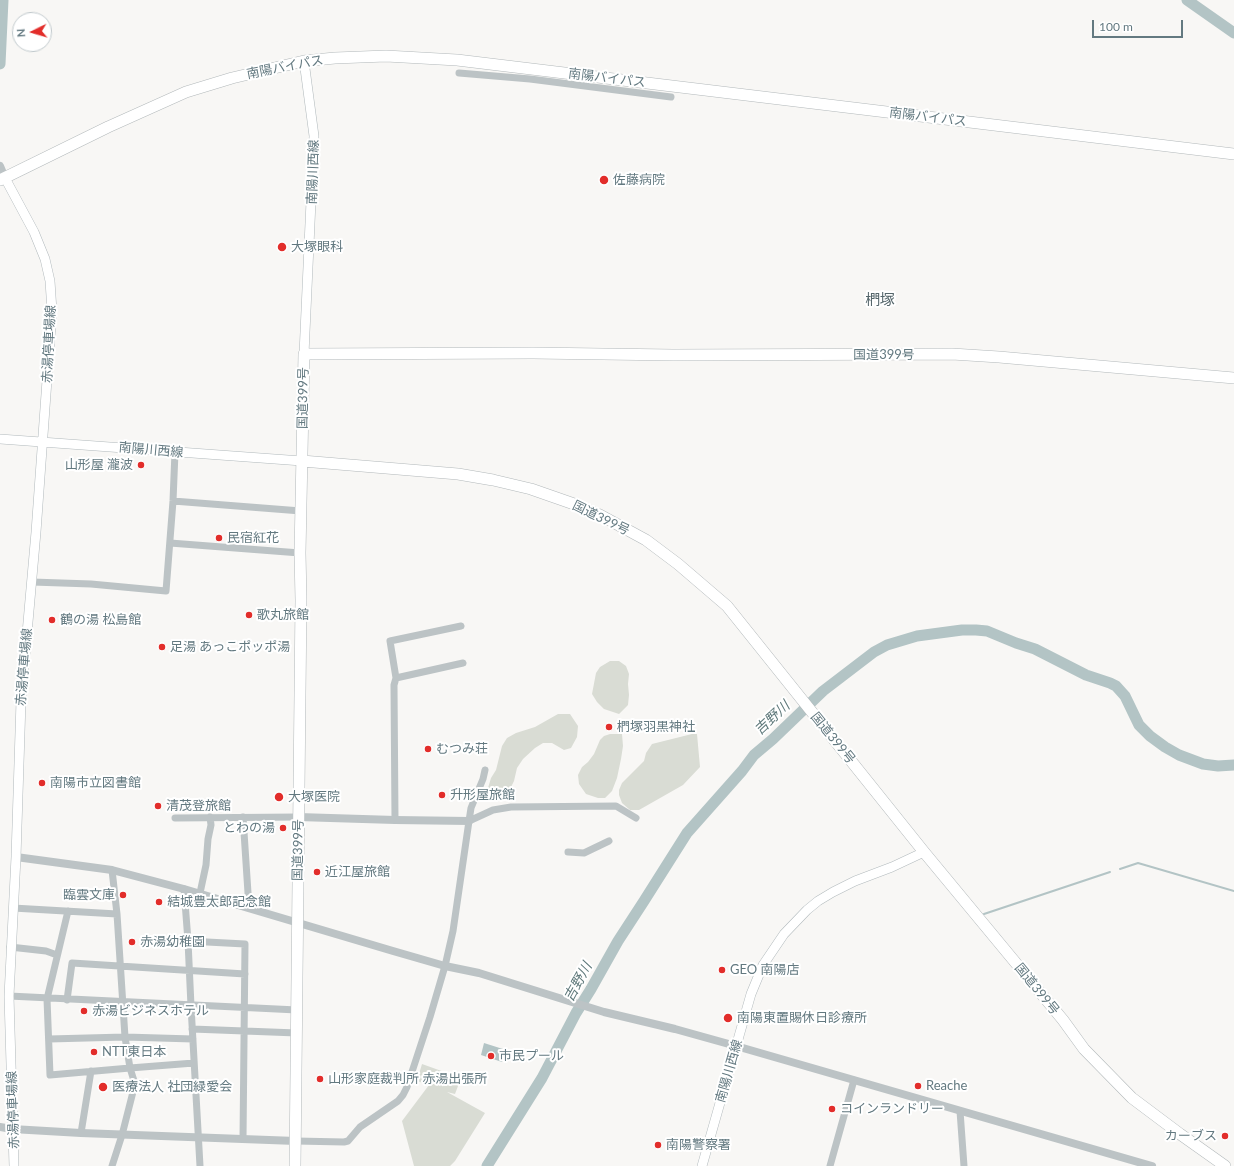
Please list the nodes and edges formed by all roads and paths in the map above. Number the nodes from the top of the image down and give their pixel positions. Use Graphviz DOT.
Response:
graph roads {
  1 [pos="304,62"];
  2 [pos="459,73"];
  3 [pos="671,97"];
  4 [pos="1234,154"];
  5 [pos="0,166"];
  6 [pos="3,179"];
  7 [pos="304,354"];
  8 [pos="1234,378"];
  9 [pos="0,439"];
  10 [pos="43,442"];
  11 [pos="175,452"];
  12 [pos="302,461"];
  13 [pos="174,501"];
  14 [pos="301,511"];
  15 [pos="170,542"];
  16 [pos="300,553"];
  17 [pos="32,582"];
  18 [pos="461,626"];
  19 [pos="463,663"];
  20 [pos="396,678"];
  21 [pos="485,770"];
  22 [pos="298,816"];
  23 [pos="210,817"];
  24 [pos="243,817"];
  25 [pos="175,818"];
  26 [pos="636,818"];
  27 [pos="395,820"];
  28 [pos="469,821"];
  29 [pos="609,841"];
  30 [pos="568,852"];
  31 [pos="924,852"];
  32 [pos="16,857"];
  33 [pos="112,870"];
  34 [pos="184,889"];
  35 [pos="200,893"];
  36 [pos="13,908"];
  37 [pos="249,908"];
  38 [pos="68,911"];
  39 [pos="117,914"];
  40 [pos="297,923"];
  41 [pos="188,941"];
  42 [pos="10,947"];
  43 [pos="57,954"];
  44 [pos="121,966"];
  45 [pos="445,966"];
  46 [pos="189,971"];
  47 [pos="245,974"];
  48 [pos="4,998"];
  49 [pos="47,999"];
  50 [pos="68,1000"];
  51 [pos="123,1003"];
  52 [pos="191,1006"];
  53 [pos="244,1007"];
  54 [pos="297,1010"];
  55 [pos="192,1029"];
  56 [pos="243,1031"];
  57 [pos="297,1033"];
  58 [pos="125,1037"];
  59 [pos="49,1039"];
  60 [pos="193,1039"];
  61 [pos="736,1046"];
  62 [pos="194,1063"];
  63 [pos="130,1068"];
  64 [pos="91,1071"];
  65 [pos="854,1080"];
  66 [pos="960,1111"];
  67 [pos="0,1127"];
  68 [pos="12,1129"];
  69 [pos="81,1133"];
  70 [pos="122,1135"];
  71 [pos="199,1137"];
  72 [pos="243,1139"];
  73 [pos="296,1141"];
  74 [pos="14,1166"];
  75 [pos="112,1166"];
  76 [pos="200,1166"];
  77 [pos="295,1166"];
  78 [pos="702,1166"];
  79 [pos="830,1166"];
  80 [pos="964,1166"];
  81 [pos="1152,1166"];
  82 [pos="1225,1166"];
  1 -- 4 [label="highway, 南陽バイパス"];
  1 -- 6 [label="highway, 南陽バイパス"];
  1 -- 7 [label="main road, 南陽川西線"];
  2 -- 3 [label="street"];
  5 -- 6 [label="street"];
  6 -- 10 [label="main road, 赤湯停車場線"];
  7 -- 8 [label="highway, 国道399号"];
  7 -- 12 [label="highway, 国道399号"];
  9 -- 10 [label="main road, 南陽川西線"];
  10 -- 11 [label="main road, 南陽川西線"];
  10 -- 17 [label="main road, 赤湯停車場線"];
  11 -- 12 [label="main road, 南陽川西線"];
  11 -- 13 [label="street"];
  12 -- 14 [label="highway, 国道399号"];
  12 -- 31 [label="highway, 国道399号"];
  13 -- 14 [label="street"];
  13 -- 15 [label="street"];
  14 -- 16 [label="highway, 国道399号"];
  15 -- 16 [label="street"];
  15 -- 17 [label="street"];
  16 -- 22 [label="highway, 国道399号"];
  17 -- 32 [label="main road, 赤湯停車場線"];
  18 -- 20 [label="street"];
  19 -- 20 [label="street"];
  20 -- 27 [label="street"];
  21 -- 28 [label="street"];
  22 -- 24 [label="street"];
  22 -- 27 [label="street"];
  22 -- 40 [label="highway, 国道399号"];
  23 -- 24 [label="street"];
  23 -- 25 [label="street"];
  23 -- 35 [label="street"];
  24 -- 37 [label="street"];
  26 -- 28 [label="street"];
  27 -- 28 [label="street"];
  28 -- 45 [label="street"];
  29 -- 30 [label="street"];
  31 -- 61 [label="main road, 南陽川西線"];
  31 -- 82 [label="highway, 国道399号"];
  32 -- 33 [label="street"];
  32 -- 36 [label="main road, 赤湯停車場線"];
  33 -- 34 [label="street"];
  33 -- 39 [label="street"];
  34 -- 35 [label="street"];
  34 -- 41 [label="street"];
  35 -- 37 [label="street"];
  36 -- 38 [label="street"];
  36 -- 42 [label="main road, 赤湯停車場線"];
  37 -- 40 [label="street"];
  38 -- 39 [label="street"];
  38 -- 43 [label="street"];
  39 -- 44 [label="street"];
  40 -- 45 [label="street"];
  40 -- 54 [label="highway, 国道399号"];
  41 -- 46 [label="street"];
  41 -- 47 [label="street"];
  42 -- 43 [label="street"];
  42 -- 48 [label="main road, 赤湯停車場線"];
  43 -- 49 [label="street"];
  44 -- 46 [label="street"];
  44 -- 50 [label="street"];
  44 -- 51 [label="street"];
  45 -- 61 [label="street"];
  45 -- 73 [label="street"];
  46 -- 47 [label="street"];
  46 -- 52 [label="street"];
  47 -- 53 [label="street"];
  48 -- 49 [label="street"];
  48 -- 68 [label="main road, 赤湯停車場線"];
  49 -- 50 [label="street"];
  49 -- 59 [label="street"];
  50 -- 51 [label="street"];
  51 -- 52 [label="street"];
  51 -- 58 [label="street"];
  52 -- 53 [label="street"];
  52 -- 55 [label="street"];
  53 -- 54 [label="street"];
  53 -- 56 [label="street"];
  54 -- 57 [label="highway, 国道399号"];
  55 -- 56 [label="street"];
  55 -- 60 [label="street"];
  56 -- 57 [label="street"];
  56 -- 72 [label="street"];
  57 -- 73 [label="highway, 国道399号"];
  58 -- 59 [label="street"];
  58 -- 60 [label="street"];
  58 -- 63 [label="street"];
  59 -- 64 [label="street"];
  60 -- 62 [label="street"];
  61 -- 65 [label="street"];
  61 -- 78 [label="main road, 南陽川西線"];
  62 -- 63 [label="street"];
  62 -- 71 [label="street"];
  63 -- 64 [label="street"];
  63 -- 70 [label="street"];
  64 -- 69 [label="street"];
  65 -- 66 [label="street"];
  65 -- 79 [label="street"];
  66 -- 80 [label="street"];
  66 -- 81 [label="street"];
  67 -- 68 [label="street"];
  68 -- 69 [label="street"];
  68 -- 74 [label="main road, 赤湯停車場線"];
  69 -- 70 [label="street"];
  70 -- 71 [label="street"];
  70 -- 75 [label="street"];
  71 -- 72 [label="street"];
  71 -- 76 [label="street"];
  72 -- 73 [label="street"];
  73 -- 77 [label="highway, 国道399号"];
}
